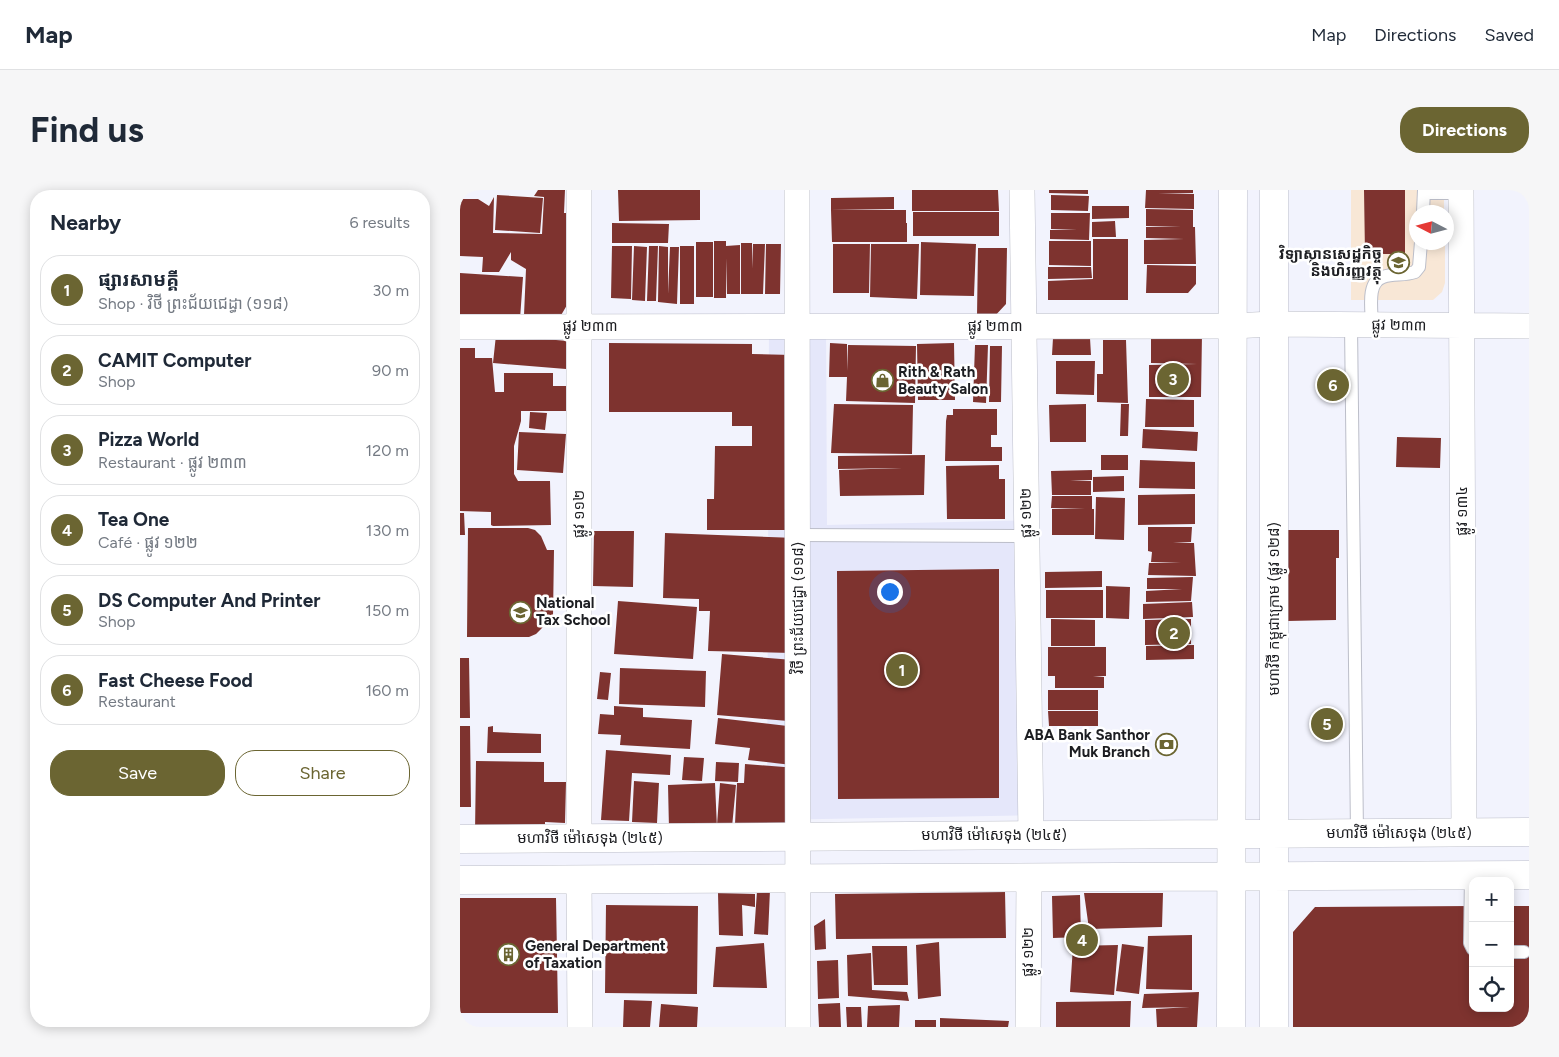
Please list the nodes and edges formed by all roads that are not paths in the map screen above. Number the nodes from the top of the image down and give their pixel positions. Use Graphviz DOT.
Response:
graph roads {
  1 [pos="579,190"];
  2 [pos="797,190"];
  3 [pos="1022,190"];
  4 [pos="1233,190"];
  5 [pos="1274,190"];
  6 [pos="1461,191"];
  7 [pos="1424,192"];
  8 [pos="1423,205"];
  9 [pos="1420,250"];
  10 [pos="1274,324"];
  11 [pos="1361,325"];
  12 [pos="579,326"];
  13 [pos="797,326"];
  14 [pos="1024,326"];
  15 [pos="1232,326"];
  16 [pos="1461,326"];
  17 [pos="1529,326"];
  18 [pos="460,327"];
  19 [pos="797,535"];
  20 [pos="1026,536"];
  21 [pos="1464,832"];
  22 [pos="1529,832"];
  23 [pos="1274,833"];
  24 [pos="1357,833"];
  25 [pos="1231,834"];
  26 [pos="1031,835"];
  27 [pos="798,836"];
  28 [pos="492,838"];
  29 [pos="579,838"];
  30 [pos="460,839"];
  31 [pos="1471,875"];
  32 [pos="1529,875"];
  33 [pos="1231,876"];
  34 [pos="1274,876"];
  35 [pos="1029,877"];
  36 [pos="798,878"];
  37 [pos="579,879"];
  38 [pos="460,880"];
  39 [pos="492,888"];
  40 [pos="1470,922"];
  41 [pos="1514,952"];
  42 [pos="1524,952"];
  43 [pos="580,1027"];
  44 [pos="798,1027"];
  45 [pos="1028,1027"];
  46 [pos="1231,1027"];
  47 [pos="1274,1027"];
  1 -- 12 [label="street, ផ្លូវ ១១២"];
  2 -- 13 [label="street, វិថី ព្រះជ័យជេដ្ធា (១១៨)"];
  3 -- 14 [label="street, ផ្លូវ ១២២"];
  4 -- 15 [label="main road"];
  5 -- 10 [label="main road, មហាវិថី កម្ពុជាក្រោម (ផ្លូវ ១២៨)"];
  6 -- 7 [label="lane"];
  6 -- 16 [label="street, ផ្លូវ ១៣៤"];
  7 -- 8 [label="lane"];
  9 -- 11 [label="lane"];
  10 -- 11 [label="street, ផ្លូវ ២៣៣"];
  10 -- 15 [label="street, ផ្លូវ ២៣៣"];
  10 -- 23 [label="main road, មហាវិថី កម្ពុជាក្រោម (ផ្លូវ ១២៨)"];
  11 -- 16 [label="street, ផ្លូវ ២៣៣"];
  11 -- 24 [label="lane"];
  12 -- 13 [label="street, ផ្លូវ ២៣៣"];
  12 -- 18 [label="street, ផ្លូវ ២៣៣"];
  12 -- 29 [label="street, ផ្លូវ ១១២"];
  13 -- 14 [label="street, ផ្លូវ ២៣៣"];
  13 -- 19 [label="street, វិថី ព្រះជ័យជេដ្ធា (១១៨)"];
  14 -- 15 [label="street, ផ្លូវ ២៣៣"];
  14 -- 20 [label="street, ផ្លូវ ១២២"];
  15 -- 25 [label="main road"];
  16 -- 17 [label="street, ផ្លូវ ២៣៣"];
  16 -- 21 [label="street, ផ្លូវ ១៣៤"];
  19 -- 20 [label="lane"];
  19 -- 27 [label="street, វិថី ព្រះជ័យជេដ្ធា (១១៨)"];
  20 -- 26 [label="street, ផ្លូវ ១២២"];
  21 -- 22 [label="main road, មហាវិថី ម៉ៅសេទុង (២៤៥)"];
  21 -- 24 [label="main road, មហាវិថី ម៉ៅសេទុង (២៤៥)"];
  23 -- 24 [label="main road, មហាវិថី ម៉ៅសេទុង (២៤៥)"];
  23 -- 25 [label="main road, មហាវិថី ម៉ៅសេទុង (២៤៥)"];
  23 -- 34 [label="main road, មហាវិថី កម្ពុជាក្រោម (ផ្លូវ ១២៨)"];
  25 -- 26 [label="main road, មហាវិថី ម៉ៅសេទុង (២៤៥)"];
  25 -- 33 [label="main road"];
  26 -- 27 [label="main road, មហាវិថី ម៉ៅសេទុង (២៤៥)"];
  27 -- 29 [label="main road, មហាវិថី ម៉ៅសេទុង (២៤៥)"];
  27 -- 36 [label="street, វិថី ព្រះជ័យជេដ្ធា (១១៨)"];
  28 -- 29 [label="main road, មហាវិថី ម៉ៅសេទុង (២៤៥)"];
  28 -- 30 [label="main road, មហាវិថី ម៉ៅសេទុង (២៤៥)"];
  28 -- 39 [label="main road"];
  31 -- 32 [label="main road"];
  31 -- 34 [label="main road"];
  31 -- 40 [label="lane"];
  33 -- 34 [label="main road"];
  33 -- 35 [label="main road"];
  33 -- 46 [label="main road"];
  34 -- 47 [label="main road, មហាវិថី កម្ពុជាក្រោម (ផ្លូវ ១២៨)"];
  35 -- 36 [label="main road"];
  35 -- 45 [label="street, ផ្លូវ ១២២"];
  36 -- 37 [label="main road"];
  36 -- 44 [label="street, វិថី ព្រះជ័យជេដ្ធា (១១៨)"];
  37 -- 39 [label="main road"];
  37 -- 43 [label="street"];
  38 -- 39 [label="main road"];
  41 -- 42 [label="lane"];
}
